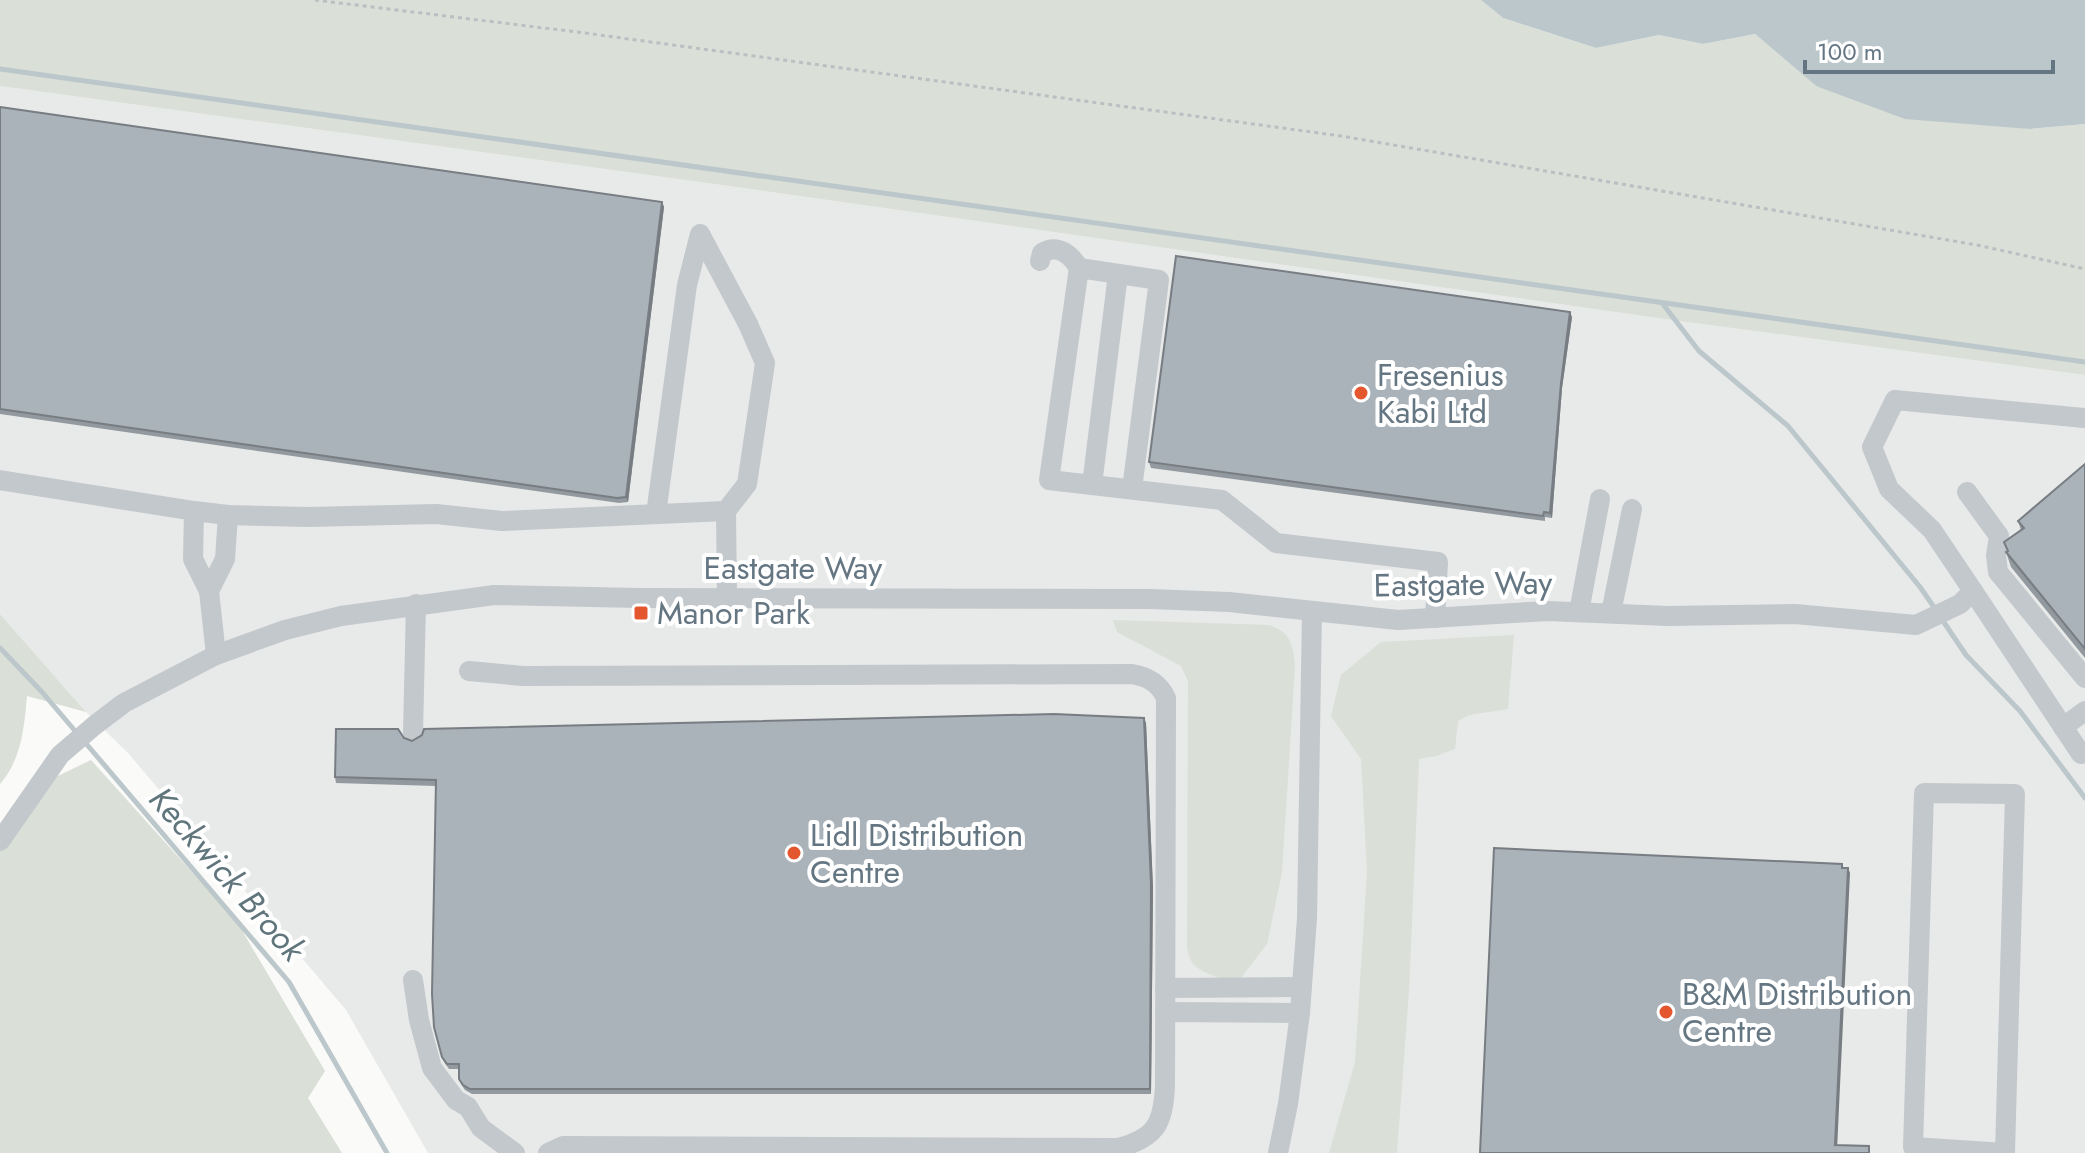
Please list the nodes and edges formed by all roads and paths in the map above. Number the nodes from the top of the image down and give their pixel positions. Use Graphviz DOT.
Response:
graph roads {
  1 [pos="315,0"];
  2 [pos="1040,261"];
  3 [pos="1079,268"];
  4 [pos="2085,269"];
  5 [pos="1118,274"];
  6 [pos="2084,418"];
  7 [pos="0,480"];
  8 [pos="1092,485"];
  9 [pos="1132,489"];
  10 [pos="1967,492"];
  11 [pos="1600,499"];
  12 [pos="1632,509"];
  13 [pos="194,511"];
  14 [pos="726,511"];
  15 [pos="656,514"];
  16 [pos="228,515"];
  17 [pos="209,591"];
  18 [pos="1973,591"];
  19 [pos="727,597"];
  20 [pos="416,604"];
  21 [pos="1312,611"];
  22 [pos="1579,612"];
  23 [pos="1611,613"];
  24 [pos="1435,618"];
  25 [pos="216,655"];
  26 [pos="469,671"];
  27 [pos="2085,678"];
  28 [pos="2085,711"];
  29 [pos="2063,727"];
  30 [pos="413,733"];
  31 [pos="2081,754"];
  32 [pos="0,841"];
  33 [pos="413,980"];
  34 [pos="1302,987"];
  35 [pos="1165,988"];
  36 [pos="1165,1012"];
  37 [pos="1300,1013"];
  38 [pos="515,1153"];
  39 [pos="548,1153"];
  40 [pos="1278,1153"];
  41 [pos="2005,1153"];
  1 -- 4 [label="path"];
  2 -- 3 [label="street"];
  3 -- 5 [label="street"];
  3 -- 8 [label="street"];
  5 -- 8 [label="street"];
  5 -- 9 [label="street"];
  6 -- 18 [label="street"];
  7 -- 13 [label="street"];
  8 -- 9 [label="street"];
  9 -- 24 [label="street"];
  10 -- 27 [label="street"];
  11 -- 22 [label="street"];
  12 -- 23 [label="street"];
  13 -- 16 [label="street"];
  13 -- 17 [label="street"];
  14 -- 15 [label="street"];
  14 -- 15 [label="street"];
  14 -- 19 [label="street"];
  15 -- 16 [label="street"];
  16 -- 17 [label="street"];
  17 -- 25 [label="street"];
  18 -- 23 [label="street, Eastgate Way"];
  18 -- 29 [label="street"];
  19 -- 20 [label="street, Eastgate Way"];
  19 -- 21 [label="street, Eastgate Way"];
  20 -- 25 [label="street, Eastgate Way"];
  20 -- 30 [label="street"];
  21 -- 24 [label="street, Eastgate Way"];
  21 -- 34 [label="street"];
  22 -- 23 [label="street, Eastgate Way"];
  22 -- 24 [label="street, Eastgate Way"];
  25 -- 32 [label="street, Eastgate Way"];
  26 -- 35 [label="street"];
  28 -- 29 [label="street"];
  29 -- 31 [label="street"];
  33 -- 38 [label="street"];
  34 -- 35 [label="street"];
  34 -- 37 [label="street"];
  35 -- 36 [label="street"];
  36 -- 37 [label="street"];
  36 -- 39 [label="street"];
  37 -- 40 [label="street"];
  41 -- 41 [label="street"];
}
